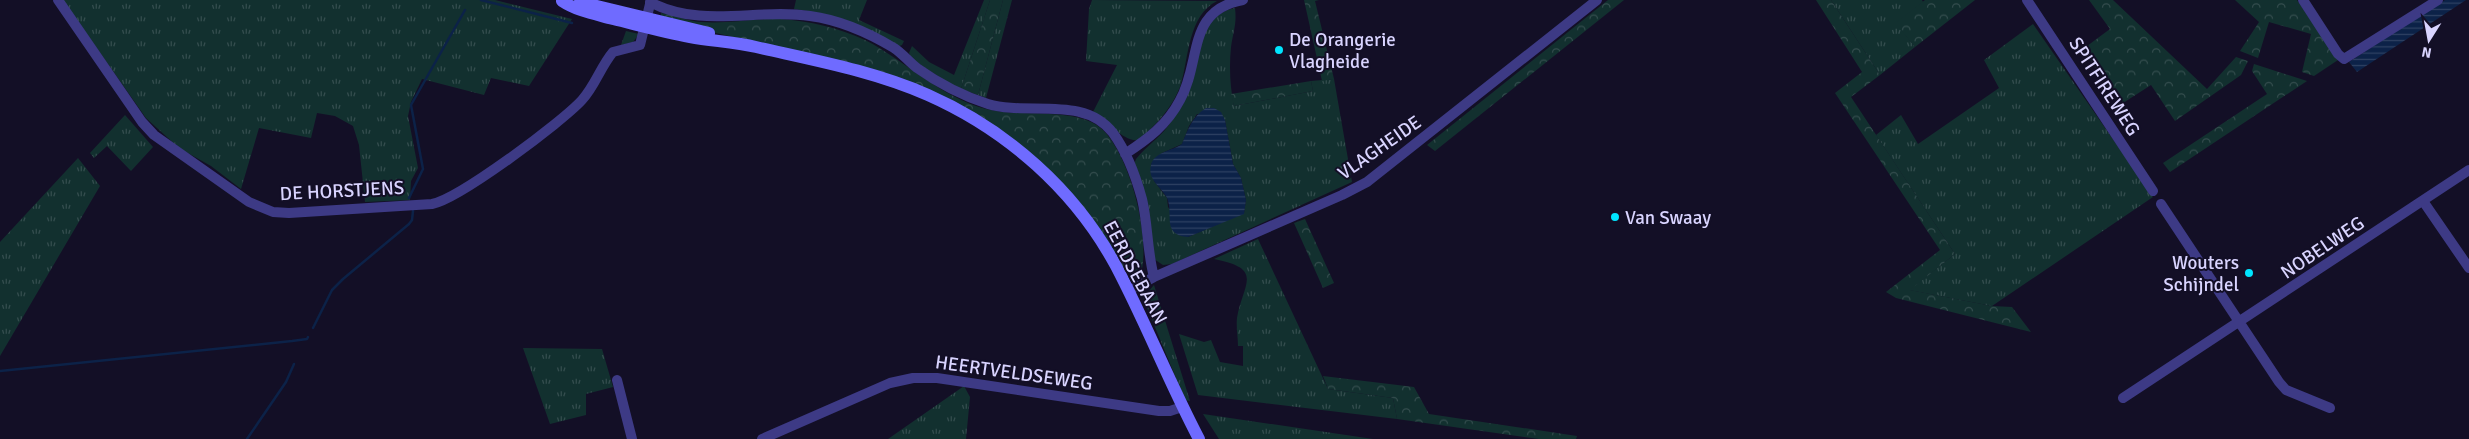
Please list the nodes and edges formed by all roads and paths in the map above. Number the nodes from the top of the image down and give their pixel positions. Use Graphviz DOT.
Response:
graph roads {
  1 [pos="58,0"];
  2 [pos="1243,0"];
  3 [pos="1597,0"];
  4 [pos="2028,0"];
  5 [pos="2303,0"];
  6 [pos="2438,0"];
  7 [pos="559,1"];
  8 [pos="651,1"];
  9 [pos="645,22"];
  10 [pos="1125,154"];
  11 [pos="2469,170"];
  12 [pos="2153,191"];
  13 [pos="2423,201"];
  14 [pos="2161,204"];
  15 [pos="2469,268"];
  16 [pos="1154,277"];
  17 [pos="1128,291"];
  18 [pos="2240,323"];
  19 [pos="617,380"];
  20 [pos="2123,398"];
  21 [pos="1182,406"];
  22 [pos="2330,408"];
  23 [pos="632,439"];
  24 [pos="762,439"];
  25 [pos="1199,439"];
  1 -- 9 [label="street, DE HORSTJENS"];
  2 -- 10 [label="street"];
  3 -- 16 [label="street, VLAGHEIDE"];
  4 -- 12 [label="street, SPITFIREWEG"];
  5 -- 6 [label="street"];
  7 -- 9 [label="main road, EERDSEBAAN"];
  8 -- 9 [label="street"];
  8 -- 10 [label="street"];
  9 -- 17 [label="main road, EERDSEBAAN"];
  10 -- 16 [label="street"];
  11 -- 13 [label="street, NOBELWEG"];
  13 -- 15 [label="street"];
  13 -- 18 [label="street, NOBELWEG"];
  14 -- 18 [label="street"];
  16 -- 17 [label="street, VLAGHEIDE"];
  17 -- 21 [label="main road, EERDSEBAAN"];
  18 -- 20 [label="street, NOBELWEG"];
  18 -- 22 [label="street"];
  19 -- 23 [label="street"];
  21 -- 24 [label="street, HEERTVELDSEWEG"];
  21 -- 25 [label="main road, EERDSEBAAN"];
}
